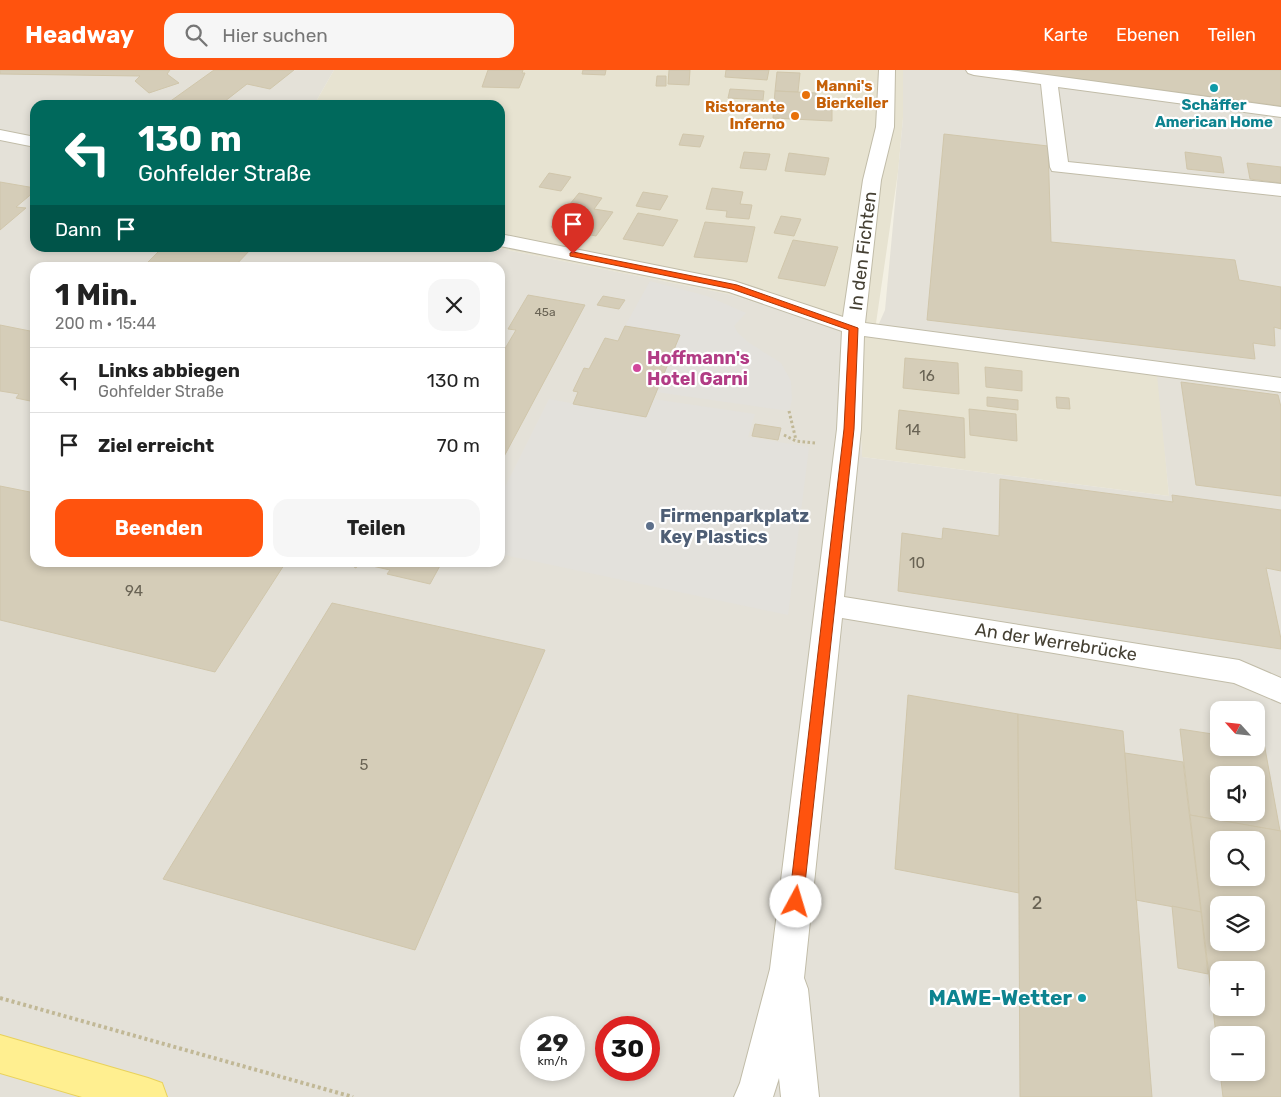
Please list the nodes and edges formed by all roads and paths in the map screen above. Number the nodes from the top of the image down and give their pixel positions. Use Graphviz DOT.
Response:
graph roads {
  1 [pos="887,70"];
  2 [pos="974,70"];
  3 [pos="1049,80"];
  4 [pos="1281,112"];
  5 [pos="0,135"];
  6 [pos="30,141"];
  7 [pos="1281,190"];
  8 [pos="505,241"];
  9 [pos="854,328"];
  10 [pos="1281,385"];
  11 [pos="789,411"];
  12 [pos="796,441"];
  13 [pos="828,605"];
  14 [pos="1281,691"];
  15 [pos="788,969"];
  16 [pos="0,998"];
  17 [pos="0,1054"];
  18 [pos="148,1097"];
  19 [pos="353,1097"];
  20 [pos="753,1097"];
  21 [pos="800,1097"];
  1 -- 9 [label="street, In den Fichten"];
  2 -- 3 [label="street"];
  3 -- 4 [label="street"];
  3 -- 7 [label="street"];
  5 -- 6 [label="street"];
  8 -- 9 [label="street"];
  9 -- 10 [label="street"];
  9 -- 13 [label="street, In den Fichten"];
  11 -- 12 [label="path"];
  13 -- 14 [label="street, An der Werrebrücke"];
  13 -- 15 [label="street, In den Fichten"];
  15 -- 20 [label="street, In den Fichten"];
  15 -- 21 [label="street, In den Fichten"];
  16 -- 19 [label="path"];
  17 -- 18 [label="main road"];
}
